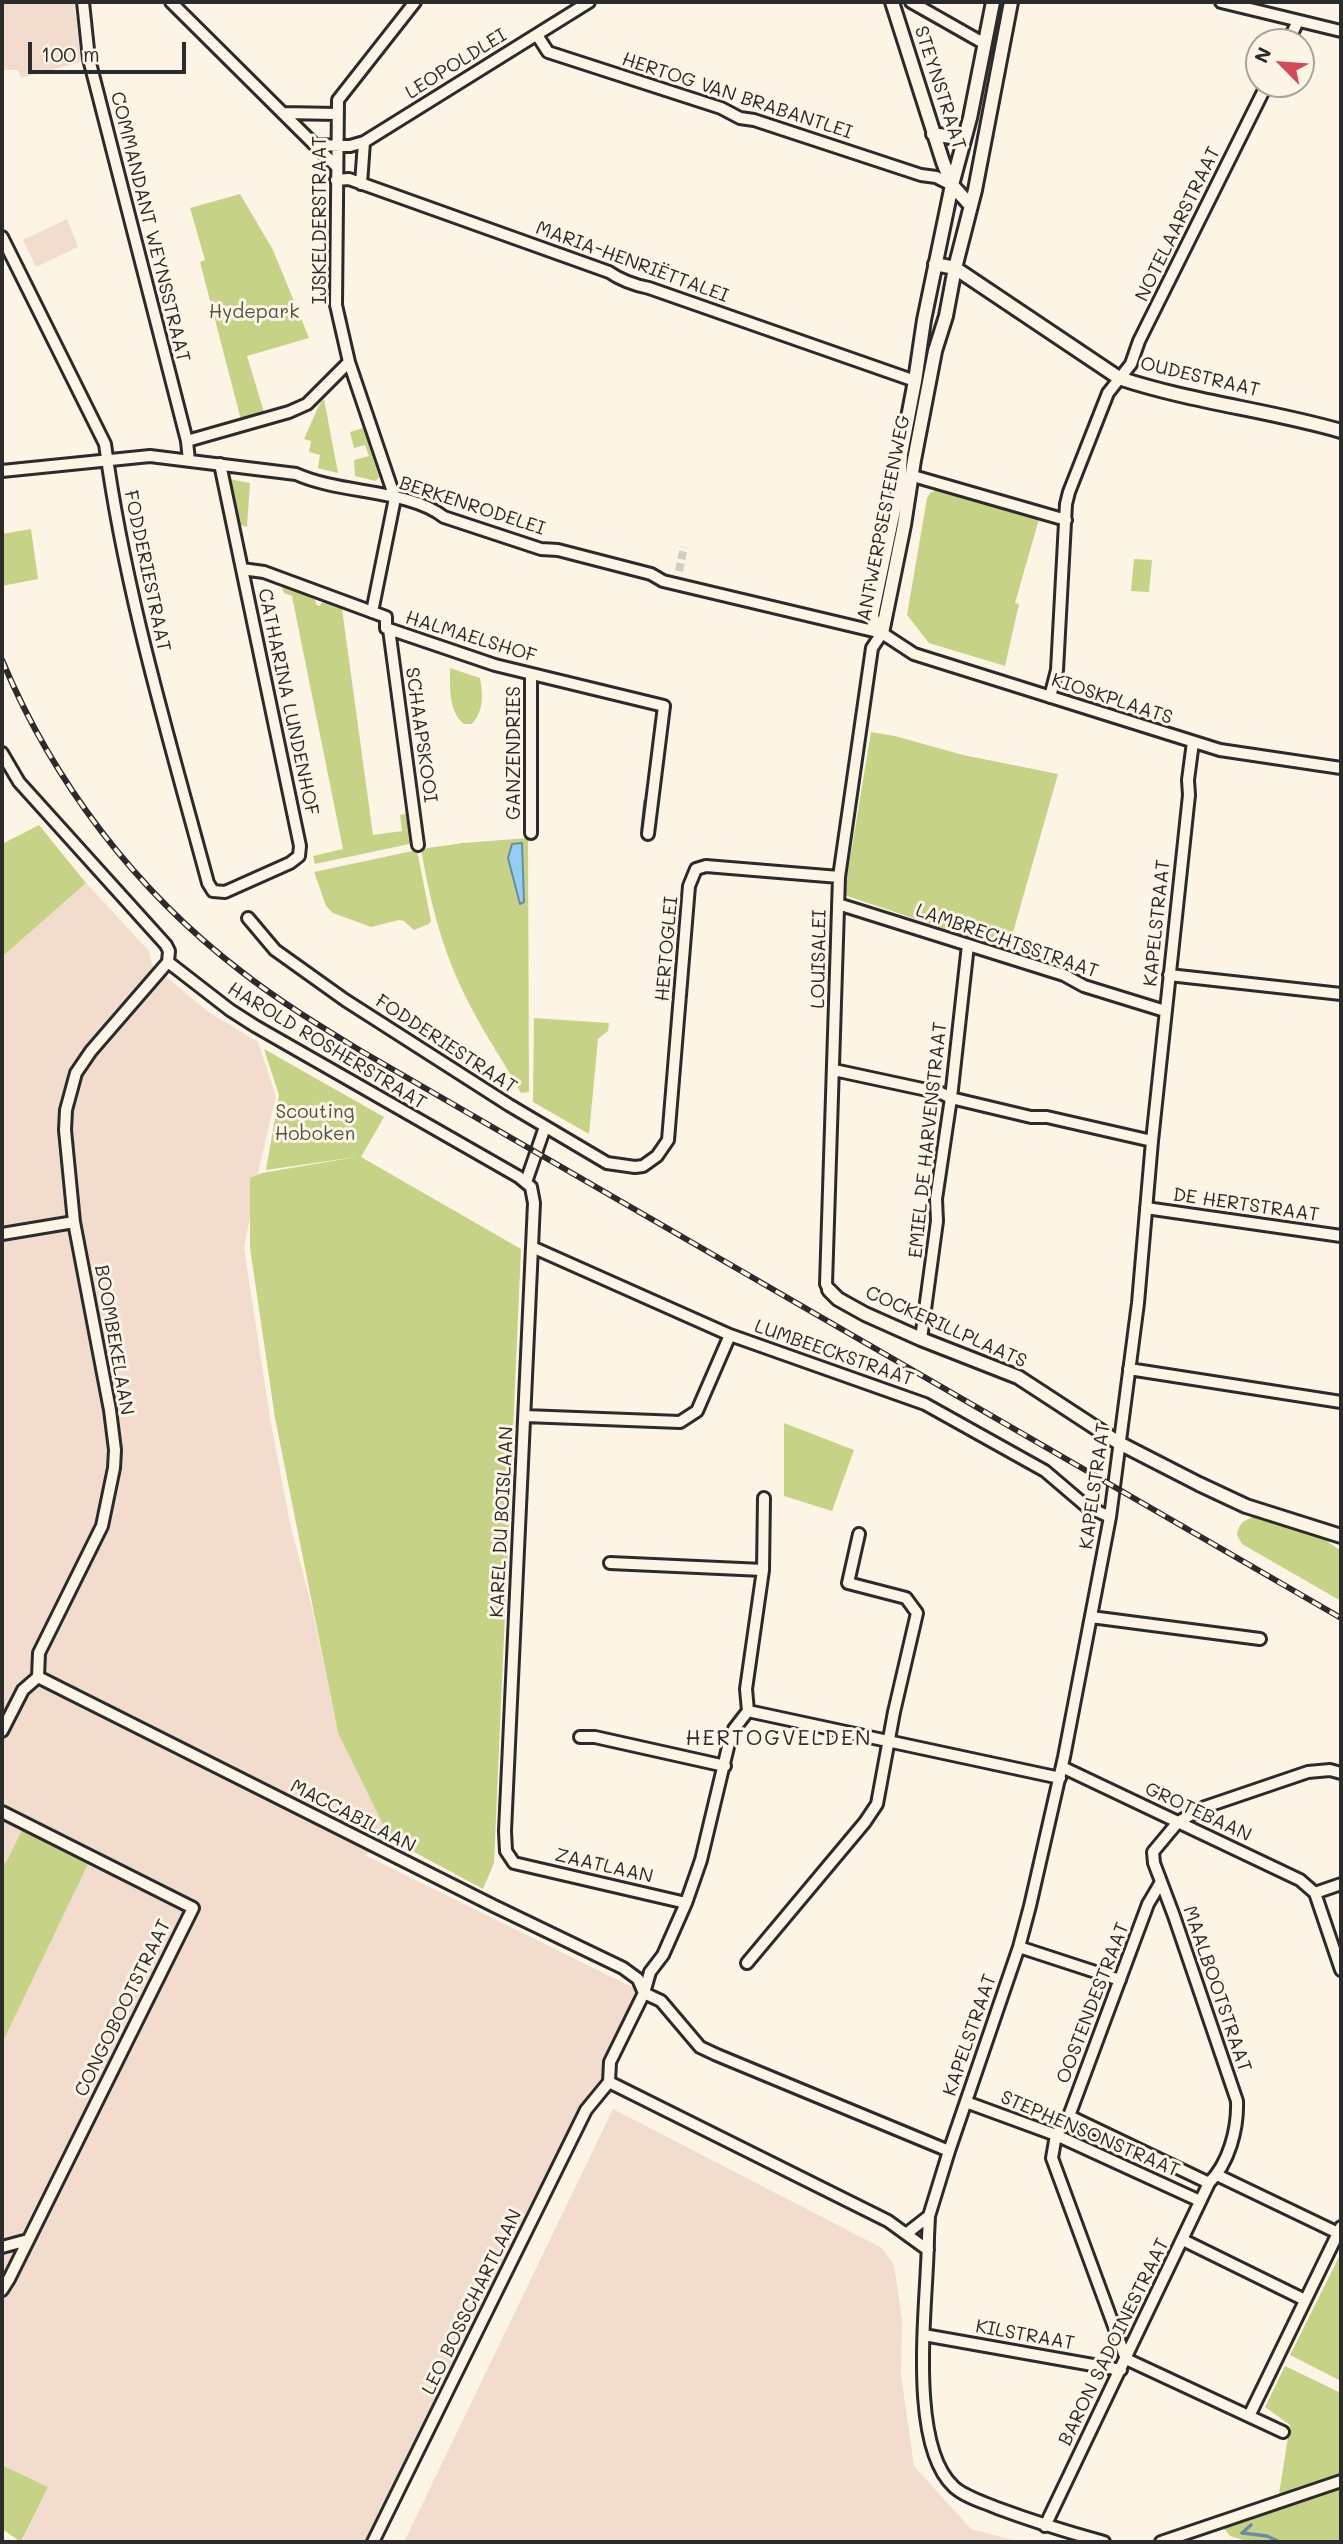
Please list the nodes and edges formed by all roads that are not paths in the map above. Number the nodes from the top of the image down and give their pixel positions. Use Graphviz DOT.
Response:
graph roads {
  1 [pos="83,2"];
  2 [pos="171,2"];
  3 [pos="589,2"];
  4 [pos="892,2"];
  5 [pos="911,2"];
  6 [pos="993,2"];
  7 [pos="1011,2"];
  8 [pos="1221,2"];
  9 [pos="408,4"];
  10 [pos="1298,21"];
  11 [pos="1294,28"];
  12 [pos="1341,31"];
  13 [pos="537,35"];
  14 [pos="985,44"];
  15 [pos="1260,98"];
  16 [pos="284,113"];
  17 [pos="338,114"];
  18 [pos="933,134"];
  19 [pos="964,136"];
  20 [pos="363,142"];
  21 [pos="315,145"];
  22 [pos="337,146"];
  23 [pos="943,162"];
  24 [pos="337,167"];
  25 [pos="936,177"];
  26 [pos="336,180"];
  27 [pos="361,184"];
  28 [pos="952,185"];
  29 [pos="971,206"];
  30 [pos="2,237"];
  31 [pos="935,264"];
  32 [pos="956,268"];
  33 [pos="349,362"];
  34 [pos="1119,377"];
  35 [pos="915,382"];
  36 [pos="1341,431"];
  37 [pos="187,441"];
  38 [pos="108,459"];
  39 [pos="189,461"];
  40 [pos="220,464"];
  41 [pos="2,471"];
  42 [pos="913,476"];
  43 [pos="395,498"];
  44 [pos="1066,520"];
  45 [pos="242,569"];
  46 [pos="372,612"];
  47 [pos="389,629"];
  48 [pos="882,633"];
  49 [pos="531,674"];
  50 [pos="1050,698"];
  51 [pos="1194,742"];
  52 [pos="2,753"];
  53 [pos="1341,768"];
  54 [pos="531,833"];
  55 [pos="648,834"];
  56 [pos="418,845"];
  57 [pos="839,877"];
  58 [pos="213,891"];
  59 [pos="838,904"];
  60 [pos="248,918"];
  61 [pos="968,945"];
  62 [pos="168,962"];
  63 [pos="1170,975"];
  64 [pos="1341,994"];
  65 [pos="1165,1012"];
  66 [pos="834,1070"];
  67 [pos="951,1098"];
  68 [pos="545,1127"];
  69 [pos="1152,1141"];
  70 [pos="643,1166"];
  71 [pos="526,1182"];
  72 [pos="1146,1208"];
  73 [pos="74,1222"];
  74 [pos="2,1234"];
  75 [pos="1341,1236"];
  76 [pos="532,1247"];
  77 [pos="829,1290"];
  78 [pos="730,1335"];
  79 [pos="921,1339"];
  80 [pos="1129,1369"];
  81 [pos="1341,1402"];
  82 [pos="525,1416"];
  83 [pos="1119,1443"];
  84 [pos="764,1498"];
  85 [pos="1110,1517"];
  86 [pos="859,1534"];
  87 [pos="1341,1535"];
  88 [pos="610,1563"];
  89 [pos="763,1570"];
  90 [pos="1091,1617"];
  91 [pos="1259,1639"];
  92 [pos="38,1677"];
  93 [pos="748,1711"];
  94 [pos="2,1731"];
  95 [pos="580,1737"];
  96 [pos="890,1741"];
  97 [pos="725,1766"];
  98 [pos="1061,1772"];
  99 [pos="1341,1773"];
  100 [pos="2,1812"];
  101 [pos="1178,1822"];
  102 [pos="514,1863"];
  103 [pos="1161,1882"];
  104 [pos="1341,1884"];
  105 [pos="1315,1893"];
  106 [pos="686,1903"];
  107 [pos="1019,1947"];
  108 [pos="747,1963"];
  109 [pos="1341,1970"];
  110 [pos="1119,1980"];
  111 [pos="644,1993"];
  112 [pos="608,2082"];
  113 [pos="966,2102"];
  114 [pos="1069,2116"];
  115 [pos="1056,2135"];
  116 [pos="949,2151"];
  117 [pos="1213,2179"];
  118 [pos="1200,2201"];
  119 [pos="929,2216"];
  120 [pos="1340,2230"];
  121 [pos="906,2234"];
  122 [pos="28,2240"];
  123 [pos="1183,2240"];
  124 [pos="2,2247"];
  125 [pos="928,2250"];
  126 [pos="2,2290"];
  127 [pos="1305,2300"];
  128 [pos="924,2335"];
  129 [pos="1126,2359"];
  130 [pos="1121,2370"];
  131 [pos="1249,2416"];
  132 [pos="1283,2432"];
  133 [pos="1341,2481"];
  134 [pos="1045,2526"];
  135 [pos="373,2542"];
  136 [pos="1104,2542"];
  137 [pos="1161,2542"];
  1 -- 37 [label="street, COMMANDANT WEYNSSTRAAT"];
  2 -- 16 [label="street"];
  3 -- 13 [label="street, LEOPOLDLEI"];
  4 -- 18 [label="street, STEYNSTRAAT"];
  5 -- 14 [label="street"];
  6 -- 14 [label="street, ANTWERPSESTEENWEG"];
  7 -- 29 [label="street, ANTWERPSESTEENWEG"];
  8 -- 10 [label="street"];
  9 -- 17 [label="street, IJSKELDERSTRAAT"];
  10 -- 11 [label="street"];
  10 -- 12 [label="street"];
  13 -- 20 [label="street, LEOPOLDLEI"];
  13 -- 25 [label="street, HERTOG VAN BRABANTLEI"];
  14 -- 19 [label="street, ANTWERPSESTEENWEG"];
  15 -- 34 [label="street, NOTELAARSTRAAT"];
  16 -- 17 [label="street"];
  16 -- 21 [label="street"];
  17 -- 22 [label="street, IJSKELDERSTRAAT"];
  18 -- 19 [label="street"];
  18 -- 23 [label="street, STEYNSTRAAT"];
  19 -- 28 [label="street, ANTWERPSESTEENWEG"];
  20 -- 22 [label="street, LEOPOLDLEI"];
  20 -- 27 [label="street"];
  21 -- 22 [label="street, LEOPOLDLEI"];
  21 -- 24 [label="street"];
  22 -- 24 [label="street, IJSKELDERSTRAAT"];
  23 -- 25 [label="street"];
  23 -- 28 [label="street, STEYNSTRAAT"];
  24 -- 26 [label="street, IJSKELDERSTRAAT"];
  25 -- 28 [label="street, HERTOG VAN BRABANTLEI"];
  26 -- 27 [label="street, MARIA-HENRIËTTALEI"];
  26 -- 33 [label="street, IJSKELDERSTRAAT"];
  27 -- 35 [label="street, MARIA-HENRIËTTALEI"];
  28 -- 29 [label="street"];
  28 -- 31 [label="street, ANTWERPSESTEENWEG"];
  29 -- 32 [label="street, ANTWERPSESTEENWEG"];
  30 -- 38 [label="street, FODDERIESTRAAT"];
  31 -- 32 [label="street"];
  31 -- 35 [label="street, ANTWERPSESTEENWEG"];
  32 -- 34 [label="street, OUDESTRAAT"];
  32 -- 42 [label="street, ANTWERPSESTEENWEG"];
  33 -- 37 [label="street"];
  33 -- 43 [label="street, IJSKELDERSTRAAT"];
  34 -- 36 [label="street, OUDESTRAAT"];
  34 -- 44 [label="street, NOTELAARSTRAAT"];
  35 -- 48 [label="street, ANTWERPSESTEENWEG"];
  37 -- 39 [label="street, COMMANDANT WEYNSSTRAAT"];
  38 -- 39 [label="street, BERKENRODELEI"];
  38 -- 41 [label="street, BERKENRODELEI"];
  38 -- 58 [label="street, FODDERIESTRAAT"];
  39 -- 40 [label="street, BERKENRODELEI"];
  40 -- 43 [label="street, BERKENRODELEI"];
  40 -- 45 [label="street, CATHARINA LUNDENHOF"];
  42 -- 44 [label="street"];
  42 -- 48 [label="street, ANTWERPSESTEENWEG"];
  43 -- 46 [label="street"];
  43 -- 48 [label="street, BERKENRODELEI"];
  44 -- 50 [label="street, NOTELAARSTRAAT"];
  45 -- 46 [label="street, HALMAELSHOF"];
  45 -- 58 [label="street, CATHARINA LUNDENHOF"];
  46 -- 47 [label="street, HALMAELSHOF"];
  47 -- 49 [label="street, HALMAELSHOF"];
  47 -- 56 [label="street, SCHAAPSKOOI"];
  48 -- 50 [label="street, KIOSKPLAATS"];
  48 -- 57 [label="street, LOUISALEI"];
  49 -- 54 [label="street, GANZENDRIES"];
  49 -- 55 [label="street, HALMAELSHOF"];
  50 -- 51 [label="street, KIOSKPLAATS"];
  51 -- 53 [label="street, KIOSKPLAATS"];
  51 -- 63 [label="street, KAPELSTRAAT"];
  52 -- 62 [label="street, HAROLD ROSHERSTRAAT"];
  57 -- 59 [label="street, LOUISALEI"];
  57 -- 70 [label="street, HERTOGLEI"];
  59 -- 61 [label="street, LAMBRECHTSSTRAAT"];
  59 -- 66 [label="street, LOUISALEI"];
  60 -- 68 [label="street, FODDERIESTRAAT"];
  61 -- 65 [label="street, LAMBRECHTSSTRAAT"];
  61 -- 67 [label="street, EMIEL DE HARVENSTRAAT"];
  62 -- 71 [label="street, HAROLD ROSHERSTRAAT"];
  62 -- 73 [label="street, BOOMBEKELAAN"];
  63 -- 64 [label="street"];
  63 -- 65 [label="street, KAPELSTRAAT"];
  65 -- 69 [label="street, KAPELSTRAAT"];
  66 -- 67 [label="street"];
  66 -- 77 [label="street, LOUISALEI"];
  67 -- 69 [label="street"];
  67 -- 79 [label="street, EMIEL DE HARVENSTRAAT"];
  68 -- 70 [label="street, FODDERIESTRAAT"];
  68 -- 71 [label="street"];
  69 -- 72 [label="street, KAPELSTRAAT"];
  71 -- 76 [label="street, KAREL DU BOISLAAN"];
  72 -- 75 [label="street, DE HERTSTRAAT"];
  72 -- 80 [label="street, KAPELSTRAAT"];
  73 -- 74 [label="street"];
  73 -- 92 [label="street, BOOMBEKELAAN"];
  76 -- 78 [label="street, LUMBEECKSTRAAT"];
  76 -- 82 [label="street, KAREL DU BOISLAAN"];
  77 -- 79 [label="street, COCKERILLPLAATS"];
  78 -- 82 [label="street"];
  78 -- 85 [label="street, LUMBEECKSTRAAT"];
  79 -- 83 [label="street, COCKERILLPLAATS"];
  80 -- 81 [label="street"];
  80 -- 83 [label="street, KAPELSTRAAT"];
  82 -- 102 [label="street, KAREL DU BOISLAAN"];
  83 -- 85 [label="street, KAPELSTRAAT"];
  83 -- 87 [label="street, COCKERILLPLAATS"];
  84 -- 89 [label="street"];
  85 -- 90 [label="street, KAPELSTRAAT"];
  86 -- 96 [label="street"];
  88 -- 89 [label="street"];
  89 -- 93 [label="street"];
  90 -- 91 [label="street"];
  90 -- 98 [label="street, KAPELSTRAAT"];
  92 -- 94 [label="street, BOOMBEKELAAN"];
  92 -- 111 [label="street, MACCABILAAN"];
  93 -- 96 [label="street, GROTEBAAN"];
  93 -- 97 [label="street, LEO BOSSCHARTLAAN"];
  95 -- 97 [label="street"];
  96 -- 98 [label="street, GROTEBAAN"];
  96 -- 108 [label="street"];
  97 -- 106 [label="street, LEO BOSSCHARTLAAN"];
  98 -- 101 [label="street, GROTEBAAN"];
  98 -- 107 [label="street, KAPELSTRAAT"];
  99 -- 101 [label="street"];
  100 -- 122 [label="street, CONGOBOOTSTRAAT"];
  101 -- 103 [label="street, MAALBOOTSTRAAT"];
  101 -- 105 [label="street, GROTEBAAN"];
  102 -- 106 [label="street, ZAATLAAN"];
  103 -- 110 [label="street, OOSTENDESTRAAT"];
  103 -- 117 [label="street, MAALBOOTSTRAAT"];
  104 -- 105 [label="street"];
  105 -- 109 [label="street"];
  106 -- 111 [label="street, LEO BOSSCHARTLAAN"];
  107 -- 110 [label="street"];
  107 -- 113 [label="street, KAPELSTRAAT"];
  110 -- 114 [label="street, OOSTENDESTRAAT"];
  111 -- 112 [label="street, LEO BOSSCHARTLAAN"];
  111 -- 116 [label="street, MACCABILAAN"];
  112 -- 121 [label="street"];
  112 -- 135 [label="street, LEO BOSSCHARTLAAN"];
  113 -- 115 [label="street, STEPHENSONSTRAAT"];
  113 -- 116 [label="street, KAPELSTRAAT"];
  114 -- 115 [label="street, OOSTENDESTRAAT"];
  114 -- 117 [label="street, STEPHENSONSTRAAT"];
  115 -- 118 [label="street, STEPHENSONSTRAAT"];
  115 -- 129 [label="street"];
  116 -- 119 [label="street, KAPELSTRAAT"];
  117 -- 118 [label="street, BARON SADOINESTRAAT"];
  117 -- 120 [label="street, STEPHENSONSTRAAT"];
  118 -- 123 [label="street, BARON SADOINESTRAAT"];
  119 -- 121 [label="street"];
  119 -- 125 [label="street, KAPELSTRAAT"];
  120 -- 127 [label="street"];
  121 -- 125 [label="street"];
  122 -- 124 [label="street"];
  122 -- 126 [label="street, CONGOBOOTSTRAAT"];
  123 -- 127 [label="street"];
  123 -- 129 [label="street, BARON SADOINESTRAAT"];
  125 -- 128 [label="street, KAPELSTRAAT"];
  127 -- 131 [label="street"];
  128 -- 130 [label="street, KILSTRAAT"];
  128 -- 134 [label="street, KAPELSTRAAT"];
  129 -- 130 [label="street, BARON SADOINESTRAAT"];
  129 -- 131 [label="street"];
  130 -- 134 [label="street, BARON SADOINESTRAAT"];
  131 -- 132 [label="street"];
  133 -- 137 [label="street"];
  134 -- 136 [label="street"];
}
